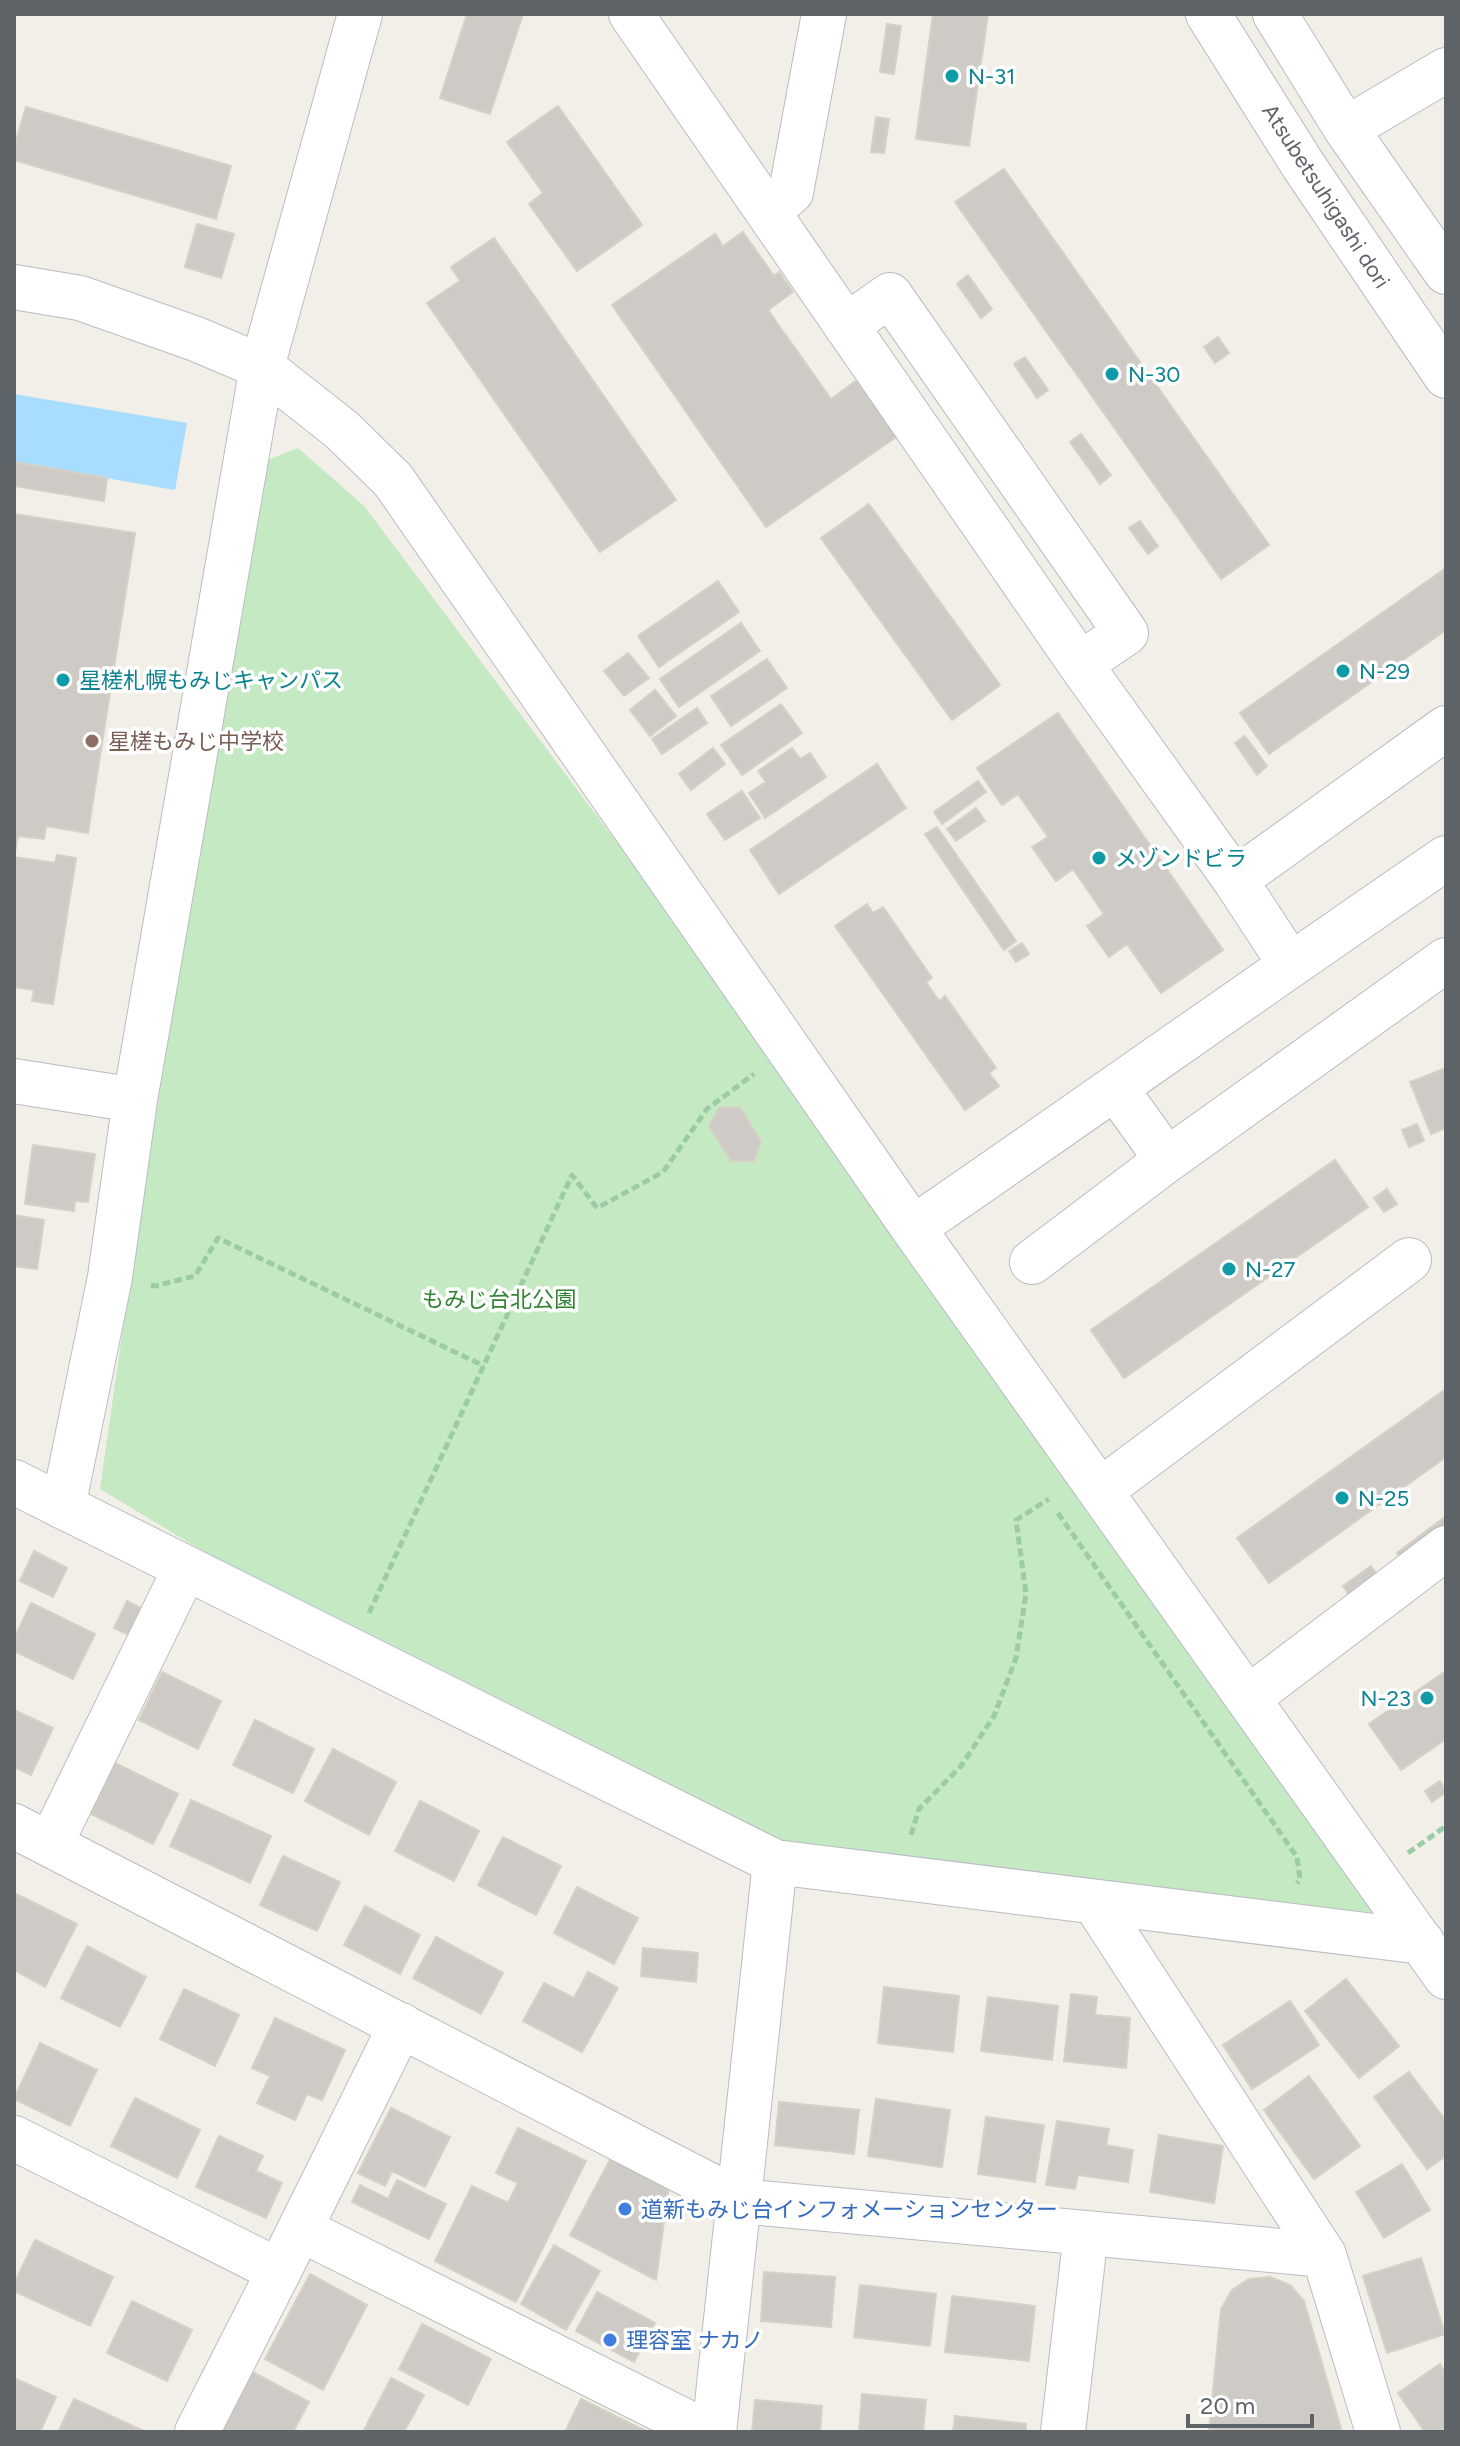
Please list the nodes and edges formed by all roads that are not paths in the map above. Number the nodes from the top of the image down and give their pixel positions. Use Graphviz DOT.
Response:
graph roads {
  1 [pos="360,14"];
  2 [pos="631,14"];
  3 [pos="824,14"];
  4 [pos="1208,14"];
  5 [pos="1275,14"];
  6 [pos="1446,70"];
  7 [pos="1346,129"];
  8 [pos="768,212"];
  9 [pos="1446,272"];
  10 [pos="14,287"];
  11 [pos="262,367"];
  12 [pos="1446,376"];
  13 [pos="1446,728"];
  14 [pos="1446,858"];
  15 [pos="1235,880"];
  16 [pos="1446,960"];
  17 [pos="1290,964"];
  18 [pos="14,1081"];
  19 [pos="1116,1089"];
  20 [pos="135,1100"];
  21 [pos="1167,1160"];
  22 [pos="913,1228"];
  23 [pos="1409,1260"];
  24 [pos="1032,1262"];
  25 [pos="14,1482"];
  26 [pos="1101,1490"];
  27 [pos="63,1507"];
  28 [pos="1446,1548"];
  29 [pos="185,1569"];
  30 [pos="1248,1698"];
  31 [pos="32,1835"];
  32 [pos="775,1862"];
  33 [pos="1095,1903"];
  34 [pos="1439,1967"];
  35 [pos="401,2025"];
  36 [pos="14,2138"];
  37 [pos="740,2201"];
  38 [pos="300,2229"];
  39 [pos="1086,2233"];
  40 [pos="1324,2255"];
  41 [pos="279,2271"];
  42 [pos="197,2432"];
  43 [pos="706,2432"];
  44 [pos="714,2432"];
  45 [pos="1063,2432"];
  46 [pos="1378,2432"];
  1 -- 11 [label="street"];
  2 -- 8 [label="street"];
  3 -- 8 [label="street"];
  4 -- 12 [label="street, Atsubetsuhigashi dori"];
  5 -- 7 [label="street"];
  6 -- 7 [label="street"];
  7 -- 9 [label="street"];
  8 -- 15 [label="street"];
  10 -- 11 [label="street"];
  11 -- 20 [label="street"];
  11 -- 22 [label="street"];
  13 -- 15 [label="street"];
  14 -- 17 [label="street"];
  15 -- 17 [label="street"];
  16 -- 21 [label="street"];
  17 -- 19 [label="street"];
  18 -- 20 [label="street"];
  19 -- 21 [label="street"];
  19 -- 22 [label="street"];
  20 -- 27 [label="street"];
  21 -- 24 [label="street"];
  22 -- 26 [label="street"];
  23 -- 26 [label="street"];
  25 -- 27 [label="street"];
  26 -- 30 [label="street"];
  27 -- 29 [label="street"];
  28 -- 30 [label="street"];
  29 -- 31 [label="street"];
  29 -- 32 [label="street"];
  30 -- 34 [label="street"];
  31 -- 35 [label="street"];
  32 -- 33 [label="street"];
  32 -- 37 [label="street"];
  33 -- 34 [label="street"];
  33 -- 40 [label="street"];
  35 -- 37 [label="street"];
  35 -- 38 [label="street"];
  36 -- 41 [label="street"];
  37 -- 39 [label="street"];
  37 -- 44 [label="street"];
  38 -- 41 [label="street"];
  38 -- 43 [label="street"];
  39 -- 40 [label="street"];
  39 -- 45 [label="street"];
  40 -- 46 [label="street"];
  41 -- 42 [label="street"];
}
